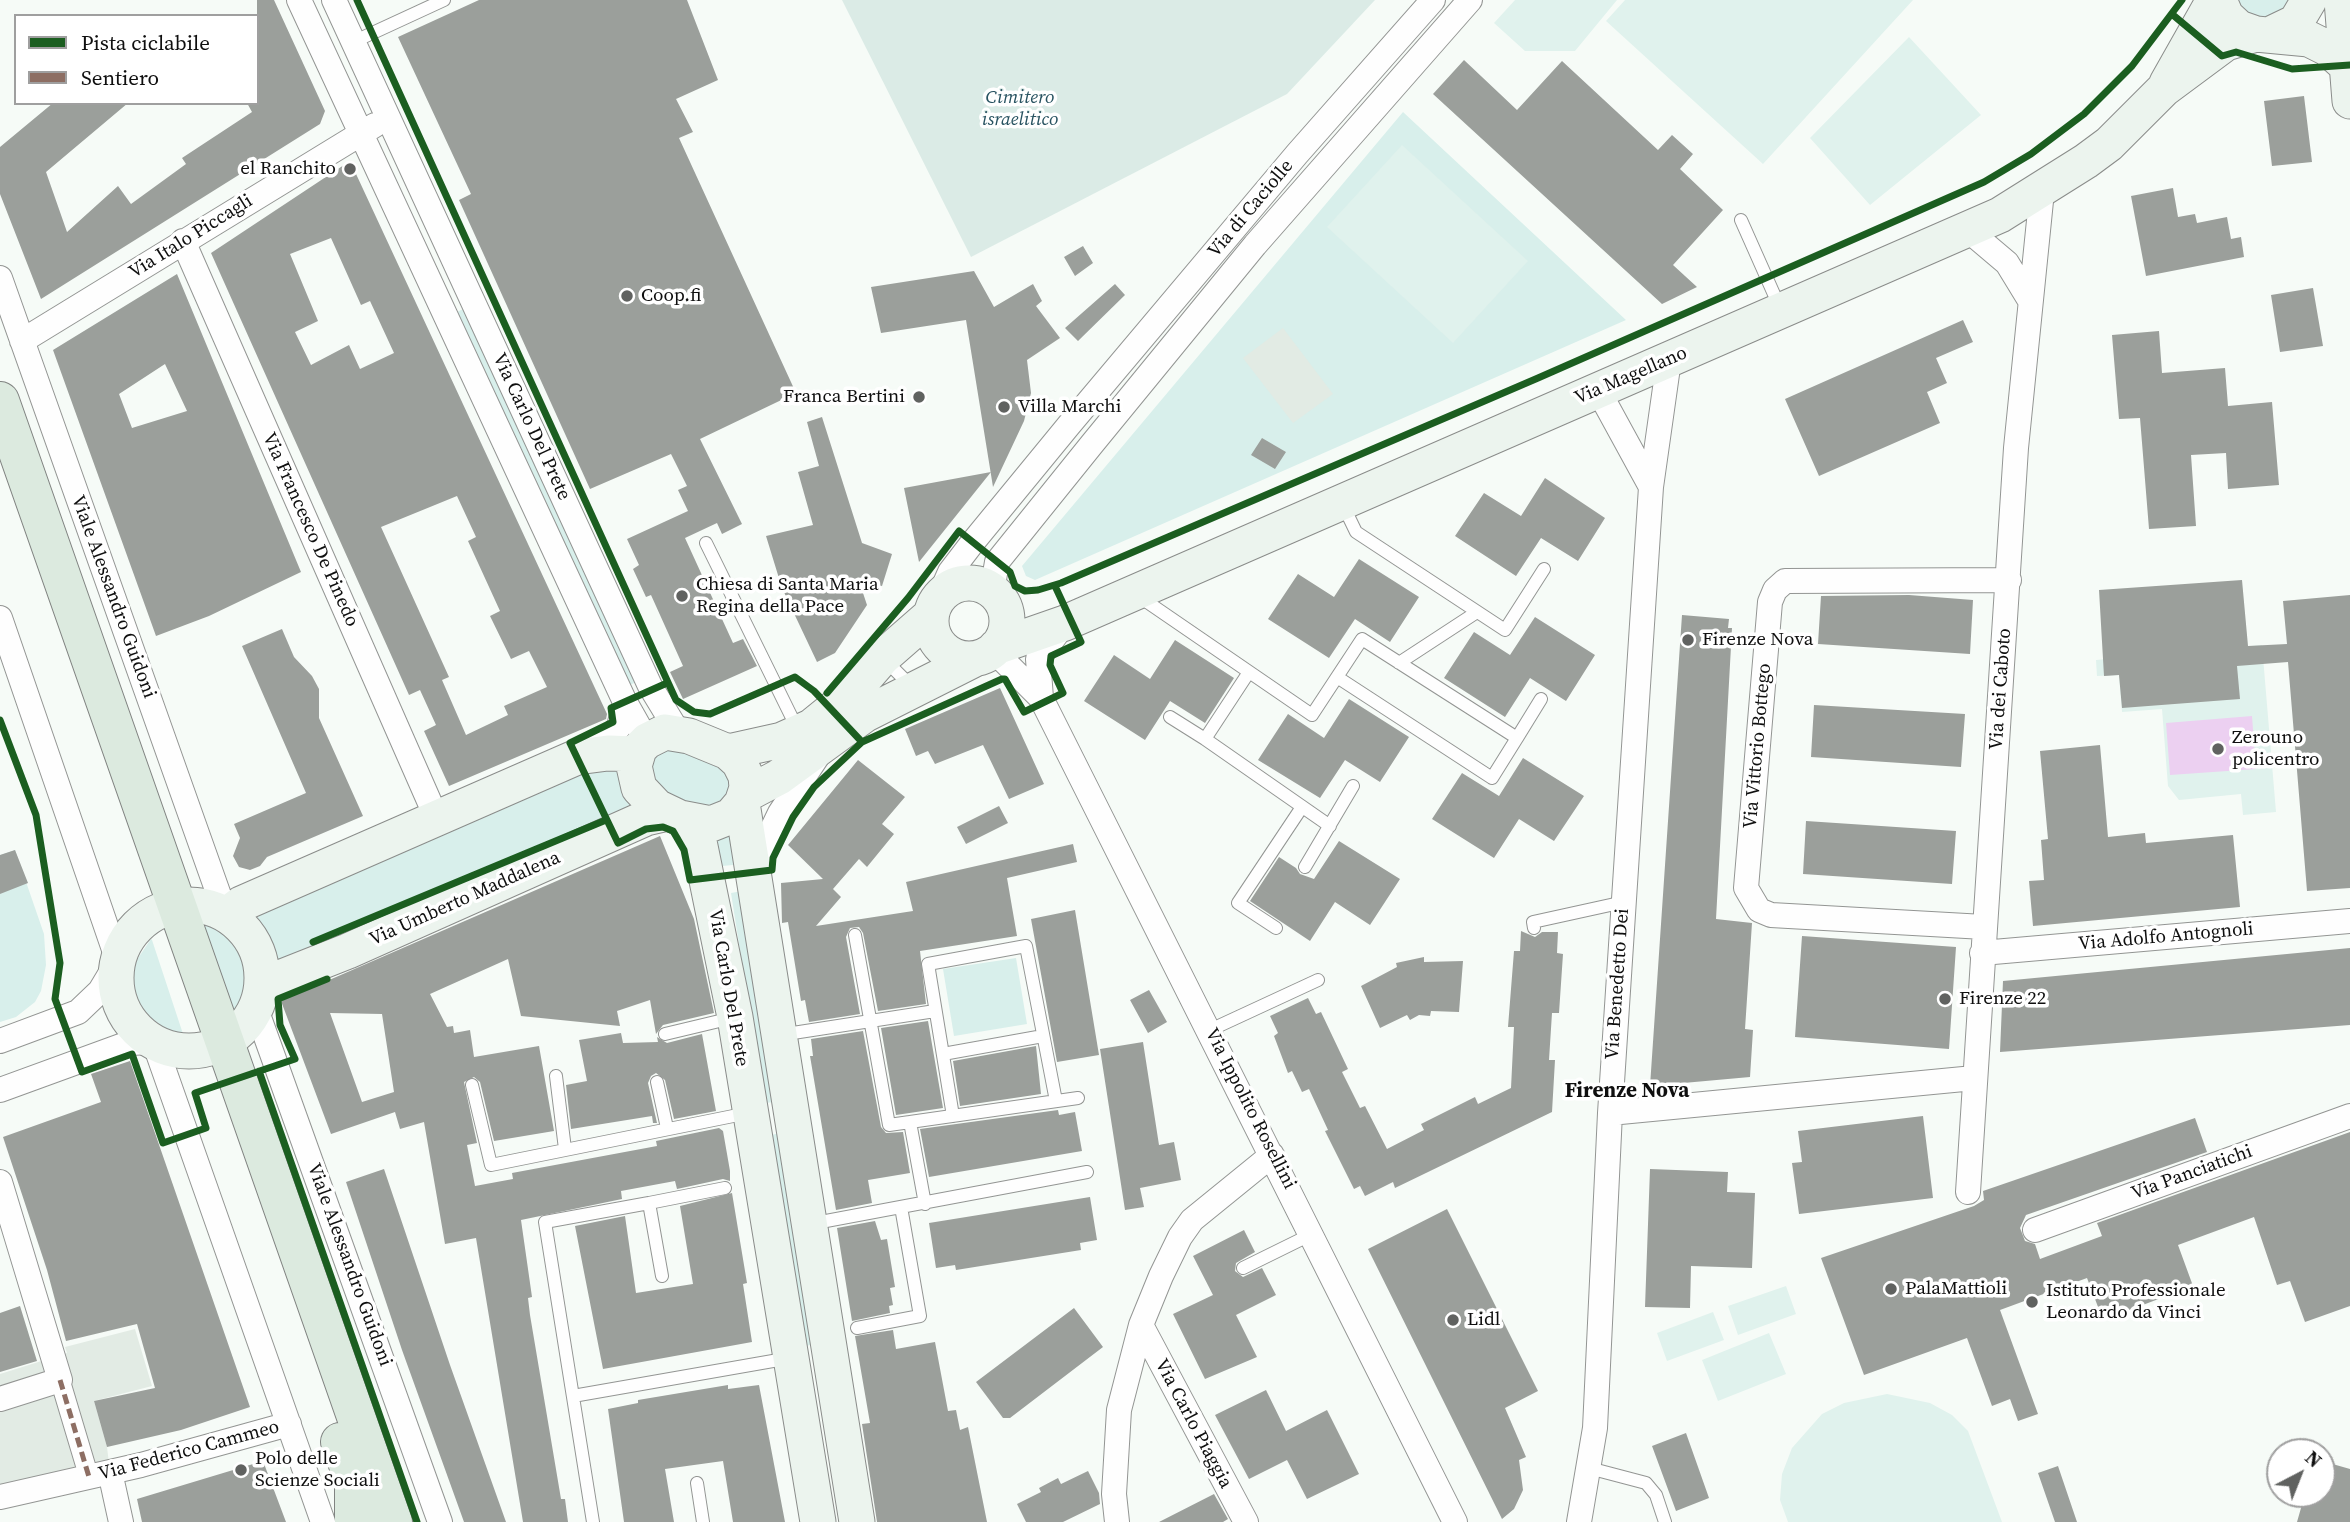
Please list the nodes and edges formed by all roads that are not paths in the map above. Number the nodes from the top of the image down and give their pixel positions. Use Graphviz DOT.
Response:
graph roads {
  1 [pos="299,0"];
  2 [pos="334,0"];
  3 [pos="444,0"];
  4 [pos="1433,0"];
  5 [pos="2216,0"];
  6 [pos="2309,0"];
  7 [pos="2319,0"];
  8 [pos="2342,0"];
  9 [pos="1458,4"];
  10 [pos="2264,34"];
  11 [pos="353,42"];
  12 [pos="2346,65"];
  13 [pos="2164,89"];
  14 [pos="2350,101"];
  15 [pos="388,119"];
  16 [pos="359,132"];
  17 [pos="2042,191"];
  18 [pos="1741,220"];
  19 [pos="1968,230"];
  20 [pos="183,242"];
  21 [pos="0,278"];
  22 [pos="2029,299"];
  23 [pos="1781,310"];
  24 [pos="22,341"];
  25 [pos="1669,360"];
  26 [pos="1598,390"];
  27 [pos="1090,400"];
  28 [pos="0,401"];
  29 [pos="1113,418"];
  30 [pos="0,477"];
  31 [pos="1651,487"];
  32 [pos="1342,502"];
  33 [pos="706,544"];
  34 [pos="1544,569"];
  35 [pos="2009,580"];
  36 [pos="1134,593"];
  37 [pos="998,598"];
  38 [pos="935,606"];
  39 [pos="1477,612"];
  40 [pos="0,618"];
  41 [pos="1069,621"];
  42 [pos="988,652"];
  43 [pos="883,657"];
  44 [pos="1399,663"];
  45 [pos="1249,672"];
  46 [pos="1337,677"];
  47 [pos="915,690"];
  48 [pos="1041,698"];
  49 [pos="1541,699"];
  50 [pos="625,702"];
  51 [pos="1170,717"];
  52 [pos="815,737"];
  53 [pos="1517,738"];
  54 [pos="1205,740"];
  55 [pos="654,743"];
  56 [pos="728,752"];
  57 [pos="582,755"];
  58 [pos="1353,786"];
  59 [pos="744,799"];
  60 [pos="1302,807"];
  61 [pos="437,818"];
  62 [pos="682,818"];
  63 [pos="1330,826"];
  64 [pos="1305,867"];
  65 [pos="751,872"];
  66 [pos="1624,902"];
  67 [pos="166,910"];
  68 [pos="226,915"];
  69 [pos="2350,921"];
  70 [pos="1984,927"];
  71 [pos="1276,928"];
  72 [pos="1534,928"];
  73 [pos="855,935"];
  74 [pos="1982,953"];
  75 [pos="118,961"];
  76 [pos="1318,980"];
  77 [pos="259,997"];
  78 [pos="936,1011"];
  79 [pos="735,1017"];
  80 [pos="871,1021"];
  81 [pos="1210,1030"];
  82 [pos="665,1034"];
  83 [pos="780,1035"];
  84 [pos="1043,1036"];
  85 [pos="0,1041"];
  86 [pos="154,1042"];
  87 [pos="214,1046"];
  88 [pos="943,1054"];
  89 [pos="556,1076"];
  90 [pos="1974,1078"];
  91 [pos="657,1082"];
  92 [pos="472,1085"];
  93 [pos="0,1090"];
  94 [pos="1079,1098"];
  95 [pos="1056,1101"];
  96 [pos="791,1107"];
  97 [pos="748,1113"];
  98 [pos="1610,1113"];
  99 [pos="953,1116"];
  100 [pos="2350,1116"];
  101 [pos="910,1122"];
  102 [pos="667,1128"];
  103 [pos="565,1149"];
  104 [pos="1272,1155"];
  105 [pos="1087,1172"];
  106 [pos="0,1182"];
  107 [pos="725,1188"];
  108 [pos="1968,1192"];
  109 [pos="649,1203"];
  110 [pos="925,1205"];
  111 [pos="901,1207"];
  112 [pos="809,1224"];
  113 [pos="2035,1230"];
  114 [pos="1312,1234"];
  115 [pos="1243,1269"];
  116 [pos="662,1276"];
  117 [pos="1141,1325"];
  118 [pos="857,1328"];
  119 [pos="830,1352"];
  120 [pos="791,1358"];
  121 [pos="60,1380"];
  122 [pos="573,1396"];
  123 [pos="0,1399"];
  124 [pos="289,1424"];
  125 [pos="1589,1468"];
  126 [pos="100,1474"];
  127 [pos="354,1481"];
  128 [pos="697,1483"];
  129 [pos="0,1497"];
  130 [pos="1580,1515"];
  131 [pos="121,1522"];
  132 [pos="323,1522"];
  133 [pos="354,1522"];
  134 [pos="368,1522"];
  135 [pos="393,1522"];
  136 [pos="440,1522"];
  137 [pos="593,1522"];
  138 [pos="704,1522"];
  139 [pos="818,1522"];
  140 [pos="857,1522"];
  141 [pos="1117,1522"];
  142 [pos="1246,1522"];
  143 [pos="1455,1522"];
  144 [pos="1560,1522"];
  145 [pos="1665,1522"];
  1 -- 16 [label="street, Via Carlo Del Prete"];
  2 -- 11 [label="street, Via Carlo Del Prete"];
  3 -- 11 [label="lane"];
  4 -- 27 [label="street, Via di Caciolle"];
  5 -- 10 [label="main road"];
  5 -- 13 [label="main road, Via Magellano"];
  6 -- 10 [label="main road"];
  7 -- 12 [label="main road"];
  8 -- 12 [label="main road"];
  9 -- 29 [label="street, Via di Caciolle"];
  10 -- 12 [label="main road"];
  10 -- 13 [label="main road, Via Magellano"];
  11 -- 15 [label="street, Via Carlo Del Prete"];
  12 -- 14 [label="main road"];
  13 -- 17 [label="main road, Via Magellano"];
  15 -- 16 [label="street"];
  15 -- 55 [label="street, Via Carlo Del Prete"];
  16 -- 20 [label="street, Via Italo Piccagli"];
  16 -- 50 [label="street, Via Carlo Del Prete"];
  17 -- 19 [label="main road, Via Magellano"];
  17 -- 22 [label="street, Via dei Caboto"];
  18 -- 23 [label="lane"];
  19 -- 22 [label="street"];
  19 -- 23 [label="main road, Via Magellano"];
  20 -- 24 [label="street, Via Italo Piccagli"];
  20 -- 61 [label="street, Via Francesco De Pinedo"];
  21 -- 24 [label="street, Viale Alessandro Guidoni"];
  22 -- 35 [label="street, Via dei Caboto"];
  23 -- 25 [label="main road, Via Magellano"];
  24 -- 68 [label="street, Viale Alessandro Guidoni"];
  25 -- 26 [label="main road, Via Magellano"];
  25 -- 31 [label="street, Via Benedetto Dei"];
  26 -- 31 [label="street"];
  26 -- 32 [label="main road, Via Magellano"];
  27 -- 29 [label="street"];
  27 -- 38 [label="street, Via di Caciolle"];
  28 -- 67 [label="main road"];
  29 -- 37 [label="street, Via di Caciolle"];
  30 -- 67 [label="main road"];
  31 -- 66 [label="street, Via Benedetto Dei"];
  32 -- 36 [label="main road, Via Magellano"];
  32 -- 39 [label="lane"];
  33 -- 52 [label="lane"];
  34 -- 39 [label="lane"];
  35 -- 70 [label="street, Via dei Caboto"];
  35 -- 70 [label="street, Via Vittorio Bottego"];
  36 -- 41 [label="main road, Via Magellano"];
  36 -- 45 [label="lane"];
  37 -- 38 [label="main road"];
  37 -- 41 [label="main road"];
  37 -- 42 [label="main road"];
  38 -- 42 [label="main road"];
  38 -- 43 [label="main road"];
  39 -- 44 [label="lane"];
  40 -- 75 [label="street"];
  41 -- 42 [label="main road, Via Magellano"];
  41 -- 48 [label="street, Via Ippolito Rosellini"];
  42 -- 47 [label="main road"];
  42 -- 48 [label="street, Via Ippolito Rosellini"];
  43 -- 47 [label="lane"];
  43 -- 52 [label="main road"];
  44 -- 46 [label="lane"];
  44 -- 53 [label="lane"];
  45 -- 46 [label="lane"];
  45 -- 54 [label="lane"];
  46 -- 53 [label="lane"];
  47 -- 52 [label="main road"];
  48 -- 81 [label="street, Via Ippolito Rosellini"];
  49 -- 53 [label="lane"];
  50 -- 55 [label="street, Via Carlo Del Prete"];
  50 -- 57 [label="street"];
  51 -- 54 [label="lane"];
  52 -- 56 [label="main road"];
  52 -- 59 [label="main road"];
  52 -- 65 [label="street"];
  54 -- 60 [label="lane"];
  55 -- 56 [label="main road"];
  55 -- 57 [label="main road"];
  55 -- 62 [label="main road, Via Carlo Del Prete"];
  56 -- 59 [label="main road"];
  57 -- 61 [label="main road"];
  58 -- 63 [label="lane"];
  59 -- 62 [label="main road"];
  59 -- 65 [label="main road"];
  60 -- 63 [label="lane"];
  60 -- 71 [label="lane"];
  61 -- 68 [label="main road"];
  62 -- 77 [label="main road, Via Umberto Maddalena"];
  62 -- 79 [label="main road, Via Carlo Del Prete"];
  63 -- 64 [label="lane"];
  65 -- 83 [label="main road"];
  66 -- 72 [label="lane"];
  66 -- 98 [label="street, Via Benedetto Dei"];
  67 -- 68 [label="main road"];
  67 -- 75 [label="main road"];
  67 -- 87 [label="main road"];
  68 -- 77 [label="main road, Viale Alessandro Guidoni"];
  69 -- 74 [label="street, Via Adolfo Antognoli"];
  70 -- 74 [label="street, Via dei Caboto"];
  73 -- 80 [label="lane"];
  74 -- 90 [label="street, Via dei Caboto"];
  75 -- 85 [label="street"];
  75 -- 86 [label="main road"];
  76 -- 81 [label="lane"];
  77 -- 87 [label="main road"];
  77 -- 136 [label="street, Viale Alessandro Guidoni"];
  78 -- 80 [label="lane"];
  78 -- 84 [label="lane"];
  78 -- 88 [label="lane"];
  79 -- 82 [label="lane"];
  79 -- 97 [label="main road, Via Carlo Del Prete"];
  80 -- 83 [label="lane"];
  80 -- 101 [label="lane"];
  81 -- 104 [label="street, Via Ippolito Rosellini"];
  83 -- 96 [label="main road"];
  84 -- 88 [label="lane"];
  84 -- 95 [label="lane"];
  86 -- 87 [label="main road"];
  86 -- 93 [label="street"];
  86 -- 124 [label="street"];
  87 -- 127 [label="main road"];
  87 -- 135 [label="main road"];
  88 -- 99 [label="lane"];
  89 -- 103 [label="lane"];
  90 -- 98 [label="street"];
  90 -- 108 [label="street, Via dei Caboto"];
  91 -- 102 [label="lane"];
  92 -- 103 [label="lane"];
  94 -- 95 [label="lane"];
  95 -- 99 [label="lane"];
  96 -- 97 [label="street"];
  96 -- 112 [label="main road"];
  97 -- 102 [label="lane"];
  97 -- 120 [label="main road, Via Carlo Del Prete"];
  98 -- 125 [label="street, Via Benedetto Dei"];
  99 -- 101 [label="lane"];
  100 -- 113 [label="street, Via Panciatichi"];
  101 -- 110 [label="lane"];
  102 -- 103 [label="lane"];
  104 -- 114 [label="street, Via Ippolito Rosellini"];
  104 -- 117 [label="street"];
  105 -- 110 [label="lane"];
  106 -- 121 [label="street"];
  107 -- 109 [label="lane"];
  109 -- 116 [label="lane"];
  109 -- 122 [label="lane"];
  110 -- 111 [label="lane"];
  111 -- 112 [label="lane"];
  111 -- 118 [label="lane"];
  112 -- 119 [label="main road"];
  114 -- 115 [label="lane"];
  114 -- 143 [label="street, Via Ippolito Rosellini"];
  117 -- 141 [label="street"];
  117 -- 142 [label="street, Via Carlo Piaggia"];
  119 -- 120 [label="street"];
  119 -- 140 [label="main road"];
  120 -- 122 [label="lane"];
  120 -- 139 [label="main road, Via Carlo Del Prete"];
  121 -- 123 [label="street"];
  121 -- 126 [label="street"];
  122 -- 137 [label="lane"];
  124 -- 126 [label="street, Via Federico Cammeo"];
  124 -- 132 [label="street"];
  125 -- 130 [label="street, Via Benedetto Dei"];
  125 -- 145 [label="lane"];
  126 -- 129 [label="street, Via Federico Cammeo"];
  126 -- 131 [label="street"];
  127 -- 133 [label="main road"];
  127 -- 134 [label="main road"];
  128 -- 138 [label="lane"];
  130 -- 144 [label="street"];
}
